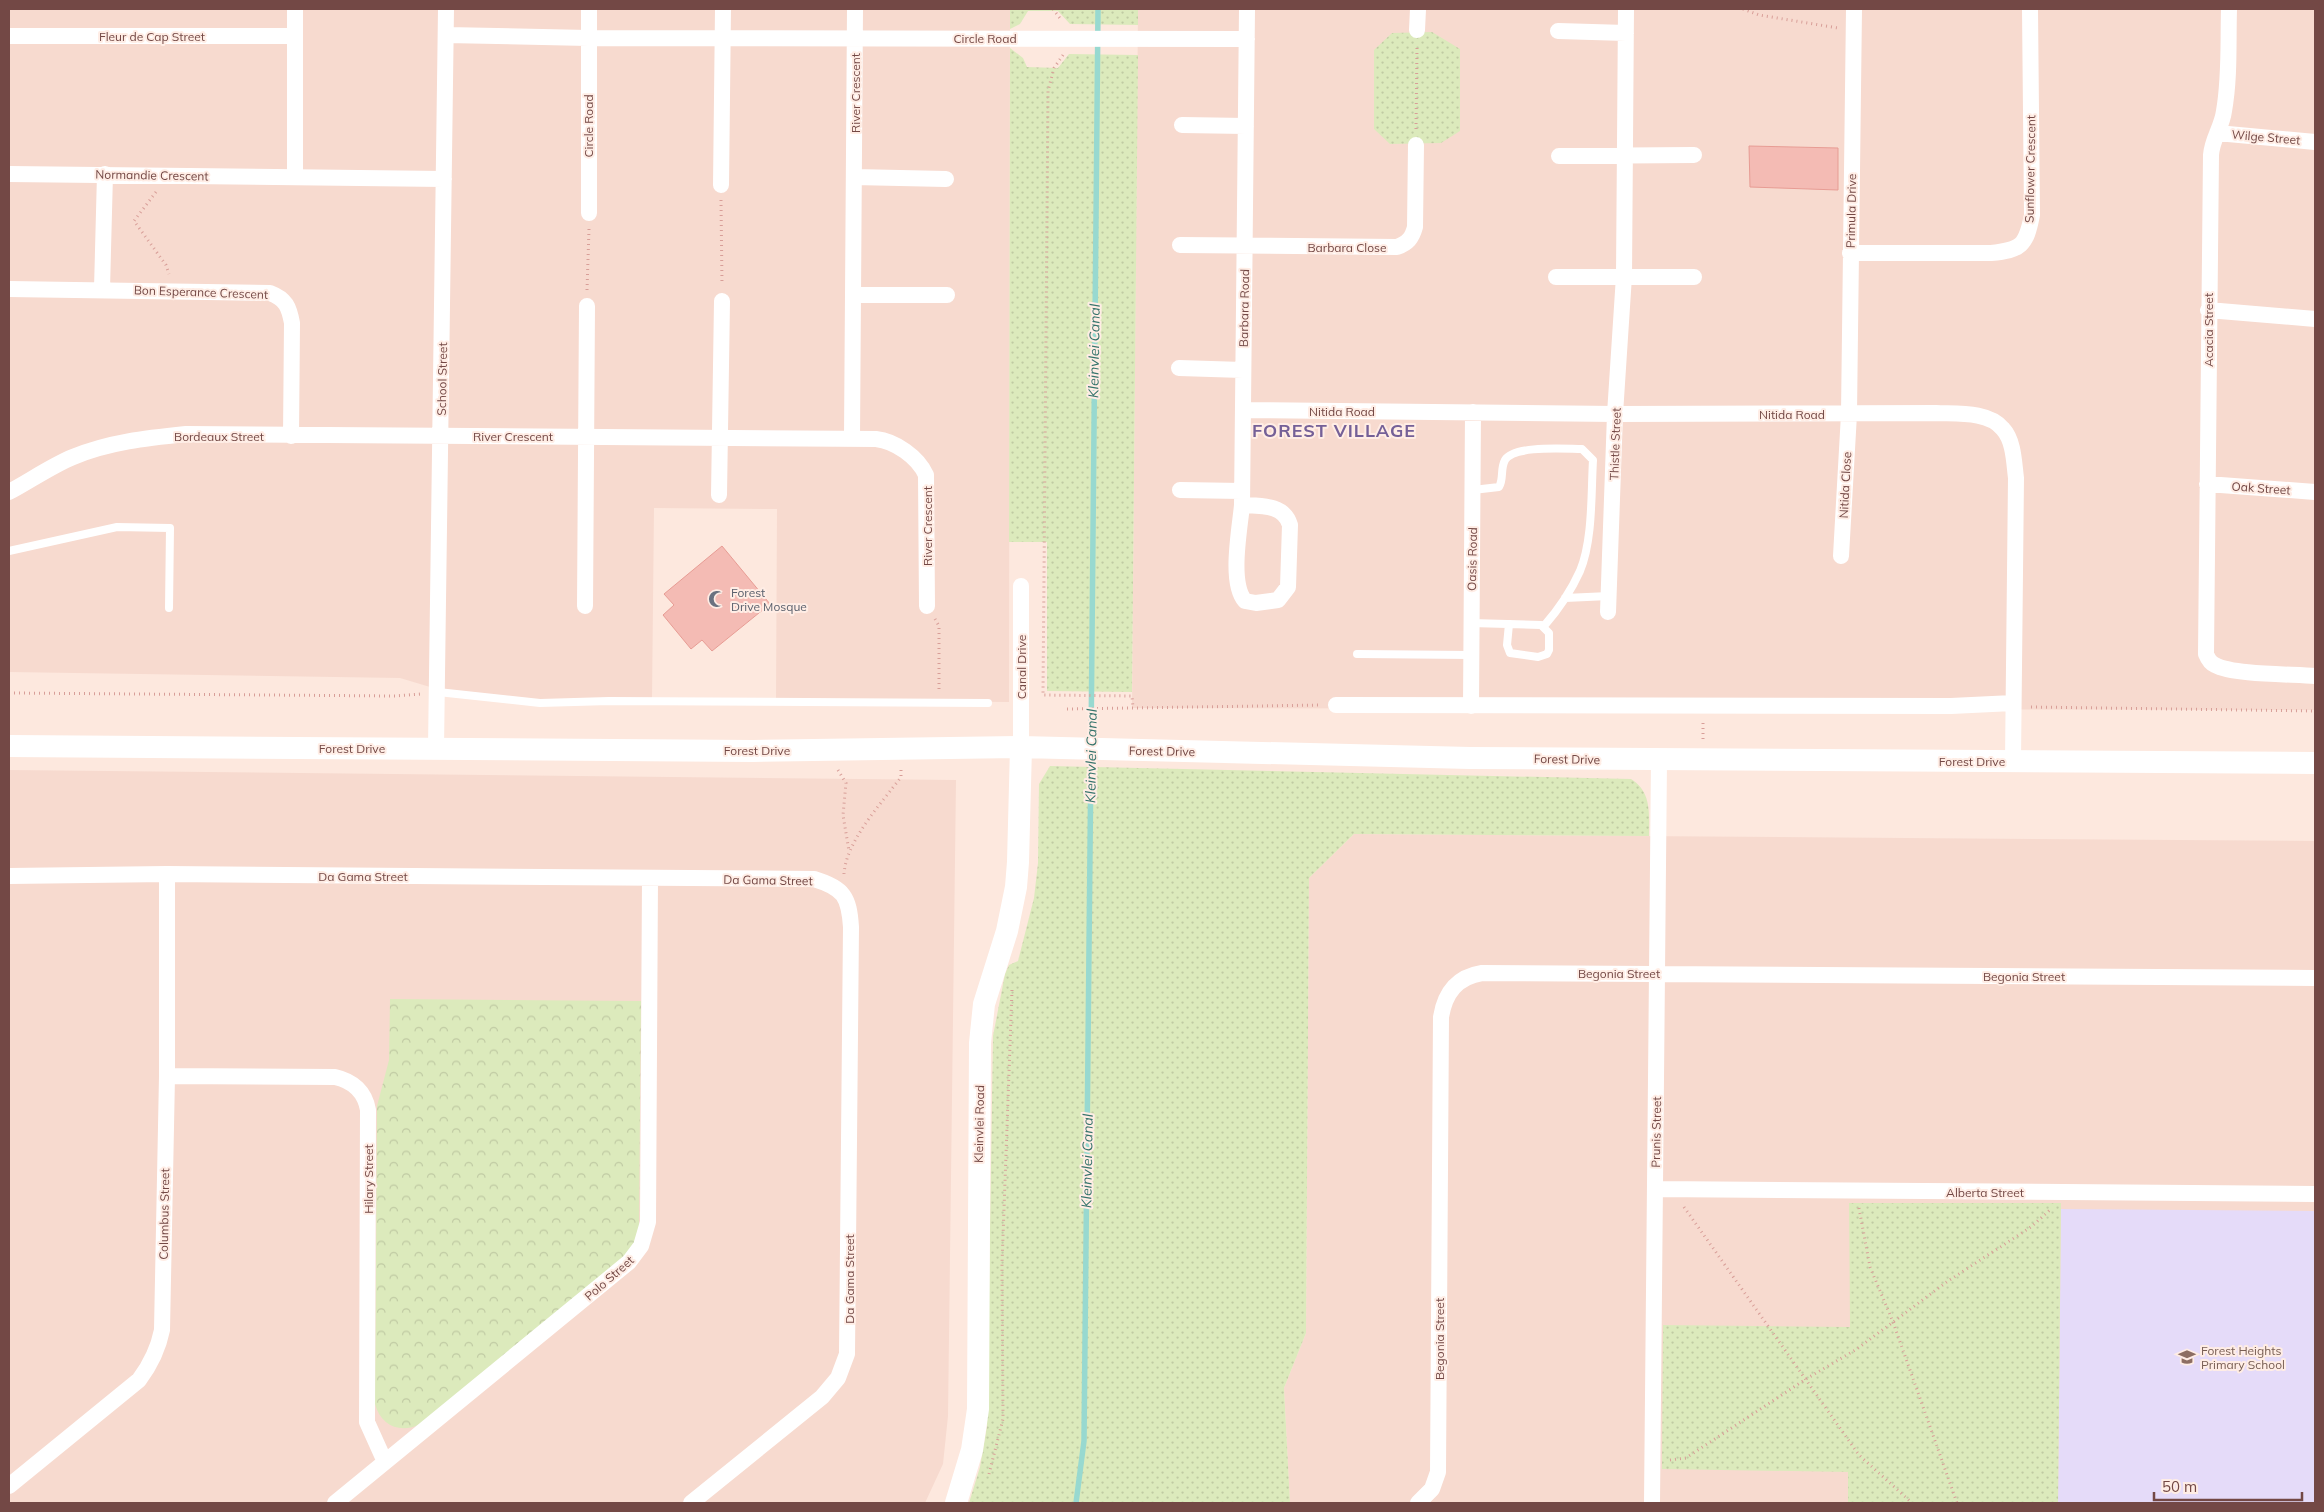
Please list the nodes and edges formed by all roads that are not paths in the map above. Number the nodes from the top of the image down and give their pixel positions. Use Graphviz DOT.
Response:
graph roads {
  1 [pos="296,9"];
  2 [pos="446,9"];
  3 [pos="589,9"];
  4 [pos="723,9"];
  5 [pos="856,9"];
  6 [pos="1247,9"];
  7 [pos="1418,9"];
  8 [pos="1626,9"];
  9 [pos="1854,9"];
  10 [pos="2030,9"];
  11 [pos="2229,9"];
  12 [pos="1417,30"];
  13 [pos="1558,32"];
  14 [pos="1626,33"];
  15 [pos="446,35"];
  16 [pos="9,36"];
  17 [pos="295,36"];
  18 [pos="724,37"];
  19 [pos="588,38"];
  20 [pos="855,38"];
  21 [pos="1247,38"];
  22 [pos="1182,125"];
  23 [pos="1246,126"];
  24 [pos="2217,133"];
  25 [pos="2315,142"];
  26 [pos="1416,145"];
  27 [pos="1624,155"];
  28 [pos="1694,155"];
  29 [pos="1559,156"];
  30 [pos="9,174"];
  31 [pos="105,174"];
  32 [pos="295,176"];
  33 [pos="854,176"];
  34 [pos="444,179"];
  35 [pos="946,179"];
  36 [pos="721,185"];
  37 [pos="589,213"];
  38 [pos="1180,245"];
  39 [pos="1244,246"];
  40 [pos="1850,253"];
  41 [pos="1556,276"];
  42 [pos="1624,276"];
  43 [pos="1694,278"];
  44 [pos="9,289"];
  45 [pos="102,289"];
  46 [pos="853,294"];
  47 [pos="947,296"];
  48 [pos="722,301"];
  49 [pos="587,306"];
  50 [pos="2208,310"];
  51 [pos="2315,319"];
  52 [pos="1179,368"];
  53 [pos="1243,370"];
  54 [pos="1243,410"];
  55 [pos="1473,412"];
  56 [pos="1615,414"];
  57 [pos="1850,414"];
  58 [pos="291,436"];
  59 [pos="441,436"];
  60 [pos="585,436"];
  61 [pos="720,438"];
  62 [pos="852,438"];
  63 [pos="2207,484"];
  64 [pos="1180,490"];
  65 [pos="1473,490"];
  66 [pos="9,492"];
  67 [pos="2315,492"];
  68 [pos="719,495"];
  69 [pos="1242,498"];
  70 [pos="9,551"];
  71 [pos="1842,556"];
  72 [pos="1021,586"];
  73 [pos="1565,598"];
  74 [pos="1609,604"];
  75 [pos="585,606"];
  76 [pos="927,606"];
  77 [pos="169,608"];
  78 [pos="1471,623"];
  79 [pos="1509,624"];
  80 [pos="1544,626"];
  81 [pos="1356,654"];
  82 [pos="1471,655"];
  83 [pos="2315,676"];
  84 [pos="438,692"];
  85 [pos="988,703"];
  86 [pos="1336,705"];
  87 [pos="2018,705"];
  88 [pos="1471,706"];
  89 [pos="9,746"];
  90 [pos="1021,747"];
  91 [pos="436,749"];
  92 [pos="1658,760"];
  93 [pos="2013,762"];
  94 [pos="2315,763"];
  95 [pos="167,874"];
  96 [pos="9,876"];
  97 [pos="650,878"];
  98 [pos="1658,974"];
  99 [pos="2315,978"];
  100 [pos="167,1076"];
  101 [pos="1655,1189"];
  102 [pos="2315,1194"];
  103 [pos="385,1462"];
  104 [pos="9,1486"];
  105 [pos="335,1503"];
  106 [pos="691,1503"];
  107 [pos="956,1503"];
  108 [pos="1418,1503"];
  109 [pos="1652,1503"];
  1 -- 17 [label="street"];
  2 -- 15 [label="street, School Street"];
  3 -- 19 [label="street, Circle Road"];
  4 -- 18 [label="street"];
  5 -- 20 [label="street, River Crescent"];
  6 -- 21 [label="street, Barbara Road"];
  7 -- 12 [label="street"];
  8 -- 14 [label="street, Thistle Street"];
  9 -- 40 [label="street, Primula Drive"];
  10 -- 40 [label="street, Sunflower Crescent"];
  11 -- 24 [label="street, Acacia Street"];
  13 -- 14 [label="street"];
  14 -- 27 [label="street, Thistle Street"];
  15 -- 19 [label="street, Circle Road"];
  15 -- 34 [label="street, School Street"];
  16 -- 17 [label="street, Fleur de Cap Street"];
  17 -- 32 [label="street"];
  18 -- 19 [label="street, Circle Road"];
  18 -- 20 [label="street, Circle Road"];
  18 -- 36 [label="street"];
  19 -- 37 [label="street, Circle Road"];
  20 -- 21 [label="street, Circle Road"];
  20 -- 33 [label="street, River Crescent"];
  21 -- 23 [label="street, Barbara Road"];
  22 -- 23 [label="street"];
  23 -- 39 [label="street, Barbara Road"];
  24 -- 25 [label="street, Wilge Street"];
  24 -- 50 [label="street, Acacia Street"];
  26 -- 39 [label="street, Barbara Close"];
  27 -- 28 [label="street"];
  27 -- 29 [label="street"];
  27 -- 42 [label="street, Thistle Street"];
  30 -- 31 [label="street, Normandie Crescent"];
  31 -- 32 [label="street, Normandie Crescent"];
  31 -- 45 [label="street"];
  32 -- 34 [label="street, Normandie Crescent"];
  33 -- 35 [label="street"];
  33 -- 46 [label="street, River Crescent"];
  34 -- 59 [label="street, School Street"];
  38 -- 39 [label="street"];
  39 -- 53 [label="street, Barbara Road"];
  40 -- 57 [label="street, Primula Drive"];
  41 -- 42 [label="street"];
  42 -- 43 [label="street"];
  42 -- 56 [label="street, Thistle Street"];
  44 -- 45 [label="street, Bon Esperance Crescent"];
  45 -- 58 [label="street, Bon Esperance Crescent"];
  46 -- 47 [label="street"];
  46 -- 62 [label="street, River Crescent"];
  48 -- 61 [label="street"];
  49 -- 60 [label="street"];
  50 -- 51 [label="street"];
  50 -- 63 [label="street, Acacia Street"];
  52 -- 53 [label="street"];
  53 -- 54 [label="street, Barbara Road"];
  54 -- 55 [label="street, Nitida Road"];
  54 -- 69 [label="street, Barbara Road"];
  55 -- 56 [label="street, Nitida Road"];
  55 -- 65 [label="street, Oasis Road"];
  56 -- 57 [label="street, Nitida Road"];
  56 -- 74 [label="street, Thistle Street"];
  57 -- 71 [label="street, Nitida Close"];
  57 -- 87 [label="street, Nitida Road"];
  58 -- 59 [label="street, Bordeaux Street"];
  58 -- 66 [label="street, Bordeaux Street"];
  59 -- 60 [label="street, River Crescent"];
  59 -- 84 [label="street, School Street"];
  60 -- 61 [label="street, River Crescent"];
  60 -- 75 [label="street"];
  61 -- 62 [label="street, River Crescent"];
  61 -- 68 [label="street"];
  62 -- 76 [label="street, River Crescent"];
  63 -- 67 [label="street, Oak Street"];
  63 -- 83 [label="street, Acacia Street"];
  64 -- 69 [label="street, Barbara Road"];
  65 -- 73 [label="lane"];
  65 -- 78 [label="street, Oasis Road"];
  69 -- 69 [label="street, Barbara Road"];
  70 -- 77 [label="lane"];
  72 -- 90 [label="street, Canal Drive"];
  73 -- 74 [label="lane"];
  73 -- 80 [label="lane"];
  78 -- 79 [label="lane"];
  78 -- 82 [label="street, Oasis Road"];
  79 -- 80 [label="lane"];
  79 -- 80 [label="lane"];
  81 -- 82 [label="lane"];
  82 -- 88 [label="street, Oasis Road"];
  84 -- 85 [label="lane"];
  84 -- 91 [label="street, School Street"];
  86 -- 88 [label="street"];
  87 -- 88 [label="street"];
  87 -- 93 [label="street, Nitida Road"];
  89 -- 91 [label="street, Forest Drive"];
  90 -- 91 [label="street, Forest Drive"];
  90 -- 92 [label="street, Forest Drive"];
  90 -- 107 [label="street, Kleinvlei Road"];
  92 -- 93 [label="street, Forest Drive"];
  92 -- 98 [label="street, Prunis Street"];
  93 -- 94 [label="street, Forest Drive"];
  95 -- 96 [label="street, Da Gama Street"];
  95 -- 97 [label="street, Da Gama Street"];
  95 -- 100 [label="street, Columbus Street"];
  97 -- 103 [label="street, Polo Street"];
  97 -- 106 [label="street, Da Gama Street"];
  98 -- 99 [label="street, Begonia Street"];
  98 -- 101 [label="street, Prunis Street"];
  98 -- 108 [label="street, Begonia Street"];
  100 -- 103 [label="street, Hilary Street"];
  100 -- 104 [label="street, Columbus Street"];
  101 -- 102 [label="street, Alberta Street"];
  101 -- 109 [label="street, Prunis Street"];
  103 -- 105 [label="street, Polo Street"];
}
